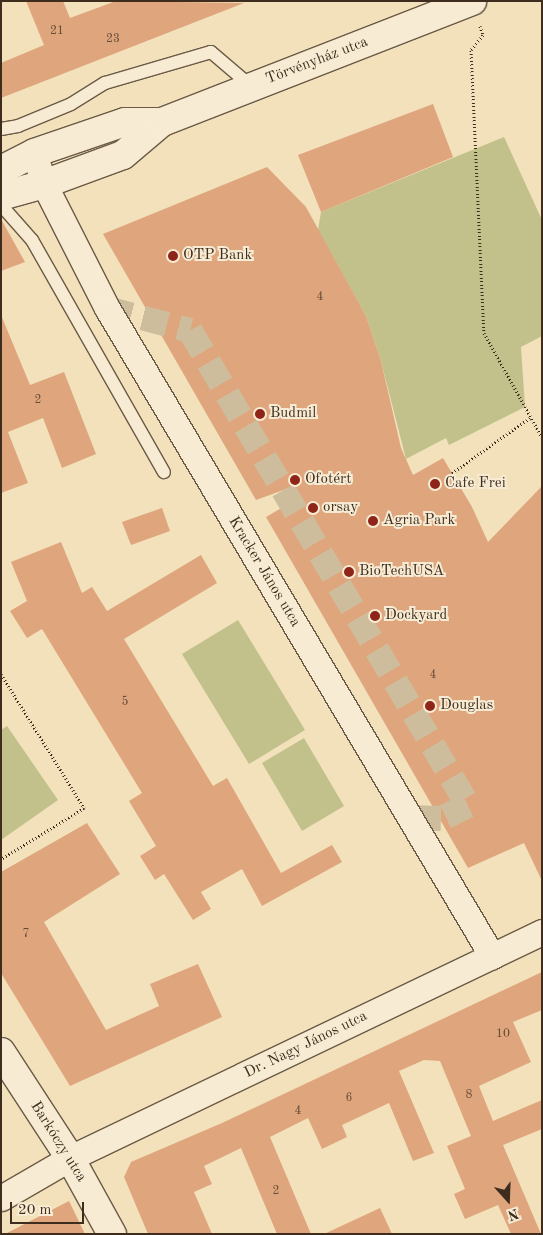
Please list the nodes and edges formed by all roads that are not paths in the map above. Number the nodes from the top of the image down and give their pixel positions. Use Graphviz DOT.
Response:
graph roads {
  1 [pos="475,10"];
  2 [pos="251,86"];
  3 [pos="162,122"];
  4 [pos="1,129"];
  5 [pos="34,153"];
  6 [pos="1,170"];
  7 [pos="44,184"];
  8 [pos="1,196"];
  9 [pos="1,205"];
  10 [pos="164,472"];
  11 [pos="542,932"];
  12 [pos="492,956"];
  13 [pos="1,1052"];
  14 [pos="70,1158"];
  15 [pos="1,1198"];
  16 [pos="112,1234"];
  1 -- 2 [label="street, Törvényház utca"];
  2 -- 3 [label="street, Törvényház utca"];
  2 -- 4 [label="lane"];
  3 -- 5 [label="street, Törvényház utca"];
  3 -- 7 [label="street, Törvényház utca"];
  5 -- 6 [label="street, Törvényház utca"];
  5 -- 7 [label="street, Kracker János utca"];
  7 -- 8 [label="street, Törvényház utca"];
  7 -- 12 [label="street, Kracker János utca"];
  9 -- 10 [label="lane"];
  11 -- 12 [label="street, Dr. Nagy János utca"];
  12 -- 14 [label="street, Dr. Nagy János utca"];
  13 -- 14 [label="street, Barkóczy utca"];
  14 -- 15 [label="street, Dr. Nagy János utca"];
  14 -- 16 [label="street, Barkóczy utca"];
}
